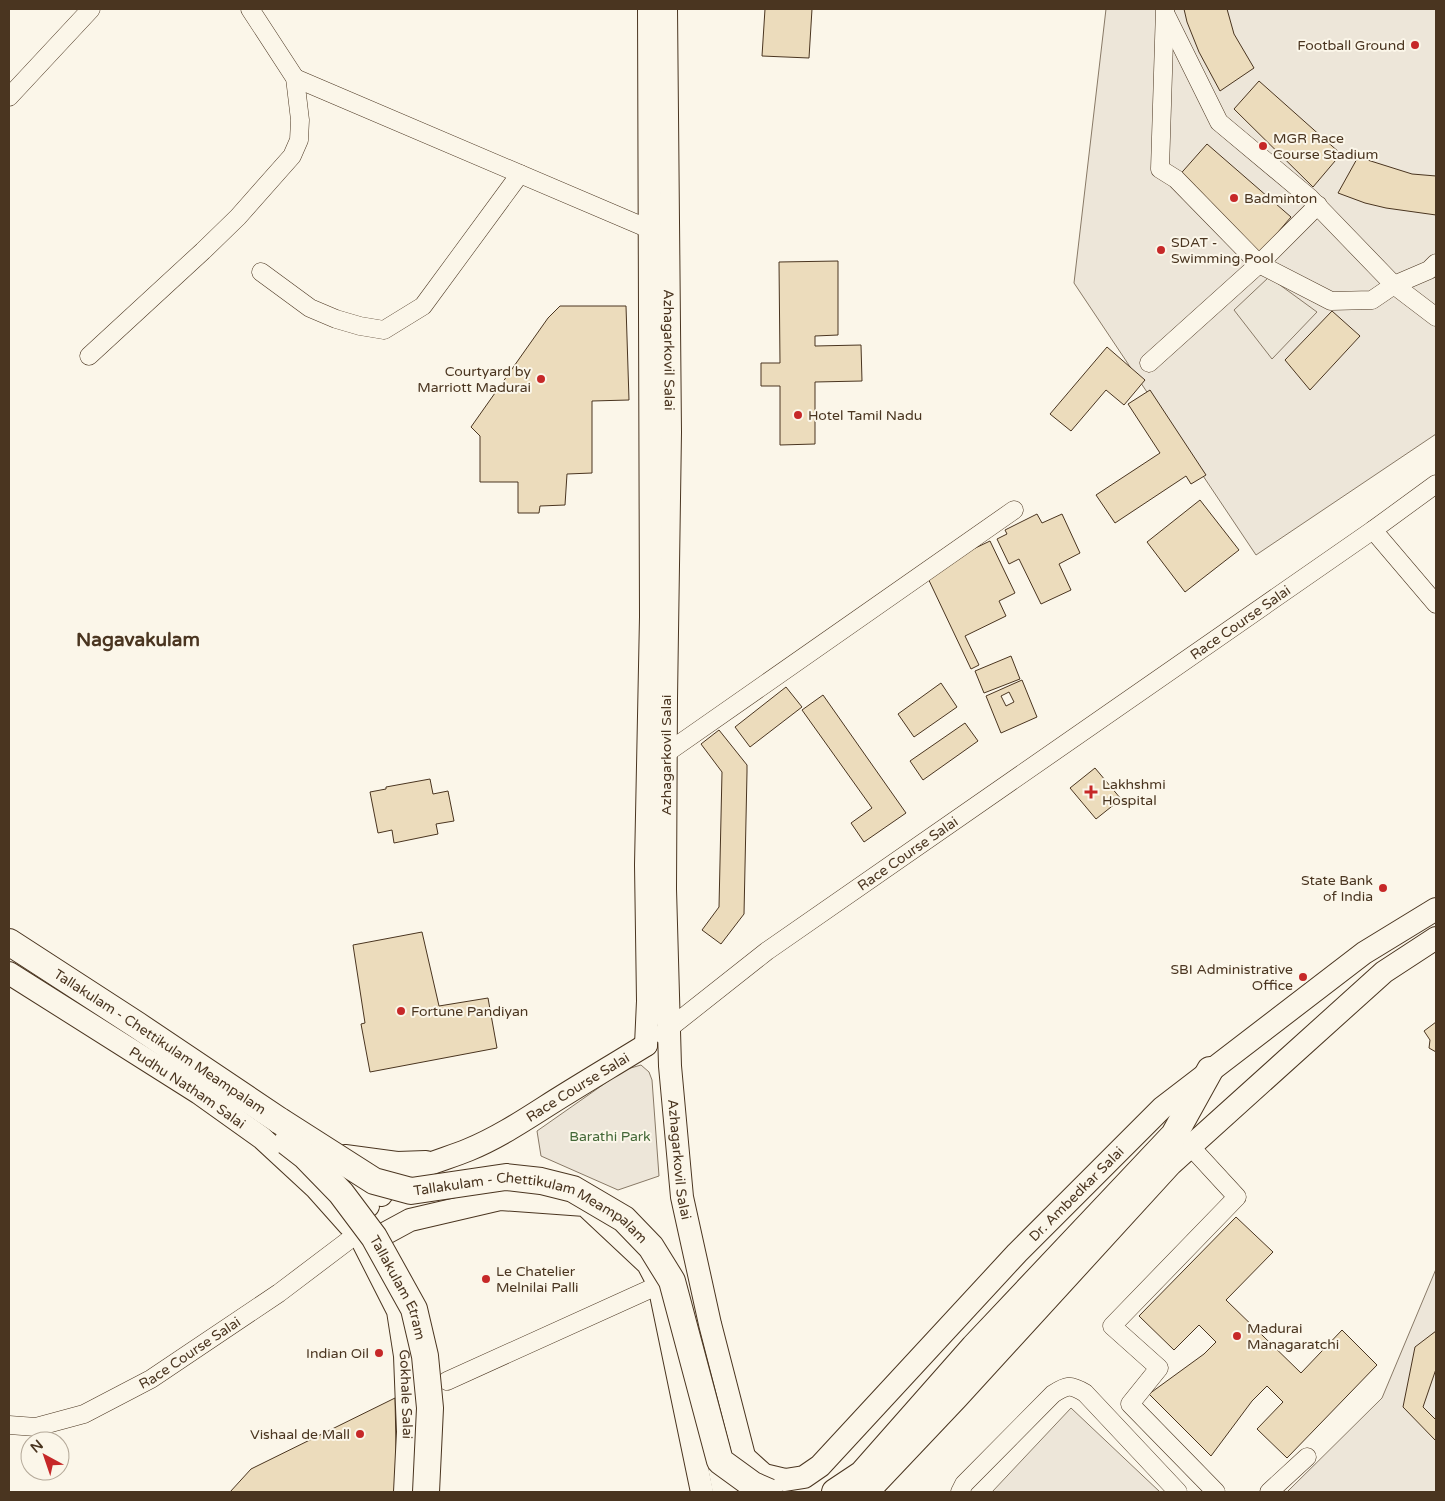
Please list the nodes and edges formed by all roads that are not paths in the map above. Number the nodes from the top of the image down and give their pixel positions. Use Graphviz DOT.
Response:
graph roads {
  1 [pos="90,9"];
  2 [pos="250,9"];
  3 [pos="649,9"];
  4 [pos="666,9"];
  5 [pos="1165,11"];
  6 [pos="295,78"];
  7 [pos="9,97"];
  8 [pos="520,174"];
  9 [pos="1318,205"];
  10 [pos="659,230"];
  11 [pos="1436,263"];
  12 [pos="1259,264"];
  13 [pos="261,272"];
  14 [pos="1394,285"];
  15 [pos="1436,317"];
  16 [pos="89,356"];
  17 [pos="1149,363"];
  18 [pos="1436,484"];
  19 [pos="1014,510"];
  20 [pos="1373,530"];
  21 [pos="1436,604"];
  22 [pos="666,754"];
  23 [pos="1436,909"];
  24 [pos="9,931"];
  25 [pos="1436,938"];
  26 [pos="9,942"];
  27 [pos="9,964"];
  28 [pos="9,973"];
  29 [pos="669,1029"];
  30 [pos="646,1045"];
  31 [pos="670,1066"];
  32 [pos="1210,1070"];
  33 [pos="267,1127"];
  34 [pos="1191,1147"];
  35 [pos="345,1156"];
  36 [pos="434,1162"];
  37 [pos="371,1206"];
  38 [pos="386,1233"];
  39 [pos="355,1235"];
  40 [pos="659,1285"];
  41 [pos="447,1381"];
  42 [pos="9,1425"];
  43 [pos="1307,1457"];
  44 [pos="732,1459"];
  45 [pos="405,1492"];
  46 [pos="426,1492"];
  47 [pos="702,1492"];
  48 [pos="726,1492"];
  49 [pos="753,1492"];
  50 [pos="769,1492"];
  51 [pos="835,1492"];
  52 [pos="868,1492"];
  53 [pos="960,1492"];
  54 [pos="1178,1492"];
  55 [pos="1216,1492"];
  56 [pos="1269,1492"];
  1 -- 7 [label="street"];
  2 -- 6 [label="street"];
  3 -- 10 [label="main road, Azhagarkovil Salai"];
  4 -- 10 [label="main road, Azhagarkovil Salai"];
  5 -- 9 [label="street"];
  5 -- 12 [label="street"];
  6 -- 8 [label="street"];
  6 -- 16 [label="street"];
  8 -- 10 [label="street"];
  8 -- 13 [label="street"];
  9 -- 12 [label="street"];
  9 -- 14 [label="street"];
  10 -- 22 [label="main road, Azhagarkovil Salai"];
  10 -- 30 [label="main road, Azhagarkovil Salai"];
  11 -- 14 [label="street"];
  12 -- 14 [label="street"];
  12 -- 17 [label="street"];
  14 -- 15 [label="street"];
  18 -- 20 [label="street, Race Course Salai"];
  19 -- 22 [label="street"];
  20 -- 21 [label="street"];
  20 -- 29 [label="street, Race Course Salai"];
  22 -- 29 [label="main road, Azhagarkovil Salai"];
  23 -- 32 [label="main road, Dr. Ambedkar Salai"];
  24 -- 35 [label="main road"];
  25 -- 34 [label="main road"];
  26 -- 44 [label="highway, Tallakulam - Chettikulam Meampalam, bridge"];
  27 -- 33 [label="highway, Tallakulam - Chettikulam Meampalam"];
  28 -- 39 [label="main road, Pudhu Natham Salai"];
  29 -- 30 [label="street, Race Course Salai"];
  29 -- 31 [label="main road, Azhagarkovil Salai"];
  30 -- 31 [label="main road"];
  30 -- 36 [label="main road, Race Course Salai"];
  31 -- 44 [label="main road, Azhagarkovil Salai"];
  32 -- 44 [label="main road, Dr. Ambedkar Salai"];
  32 -- 51 [label="highway"];
  33 -- 46 [label="highway, Tallakulam Etram, bridge"];
  34 -- 52 [label="main road"];
  34 -- 55 [label="street"];
  35 -- 36 [label="main road"];
  35 -- 37 [label="main road"];
  36 -- 37 [label="main road, Race Course Salai"];
  37 -- 38 [label="main road"];
  37 -- 39 [label="main road"];
  38 -- 39 [label="main road"];
  38 -- 40 [label="main road"];
  39 -- 42 [label="street, Race Course Salai"];
  39 -- 45 [label="main road, Gokhale Salai"];
  40 -- 41 [label="street"];
  40 -- 47 [label="main road"];
  43 -- 56 [label="street"];
  44 -- 48 [label="highway, Tallakulam - Chettikulam Meampalam"];
  44 -- 49 [label="main road, Azhagarkovil Salai"];
  44 -- 50 [label="highway, bridge"];
  53 -- 54 [label="street"];
}
